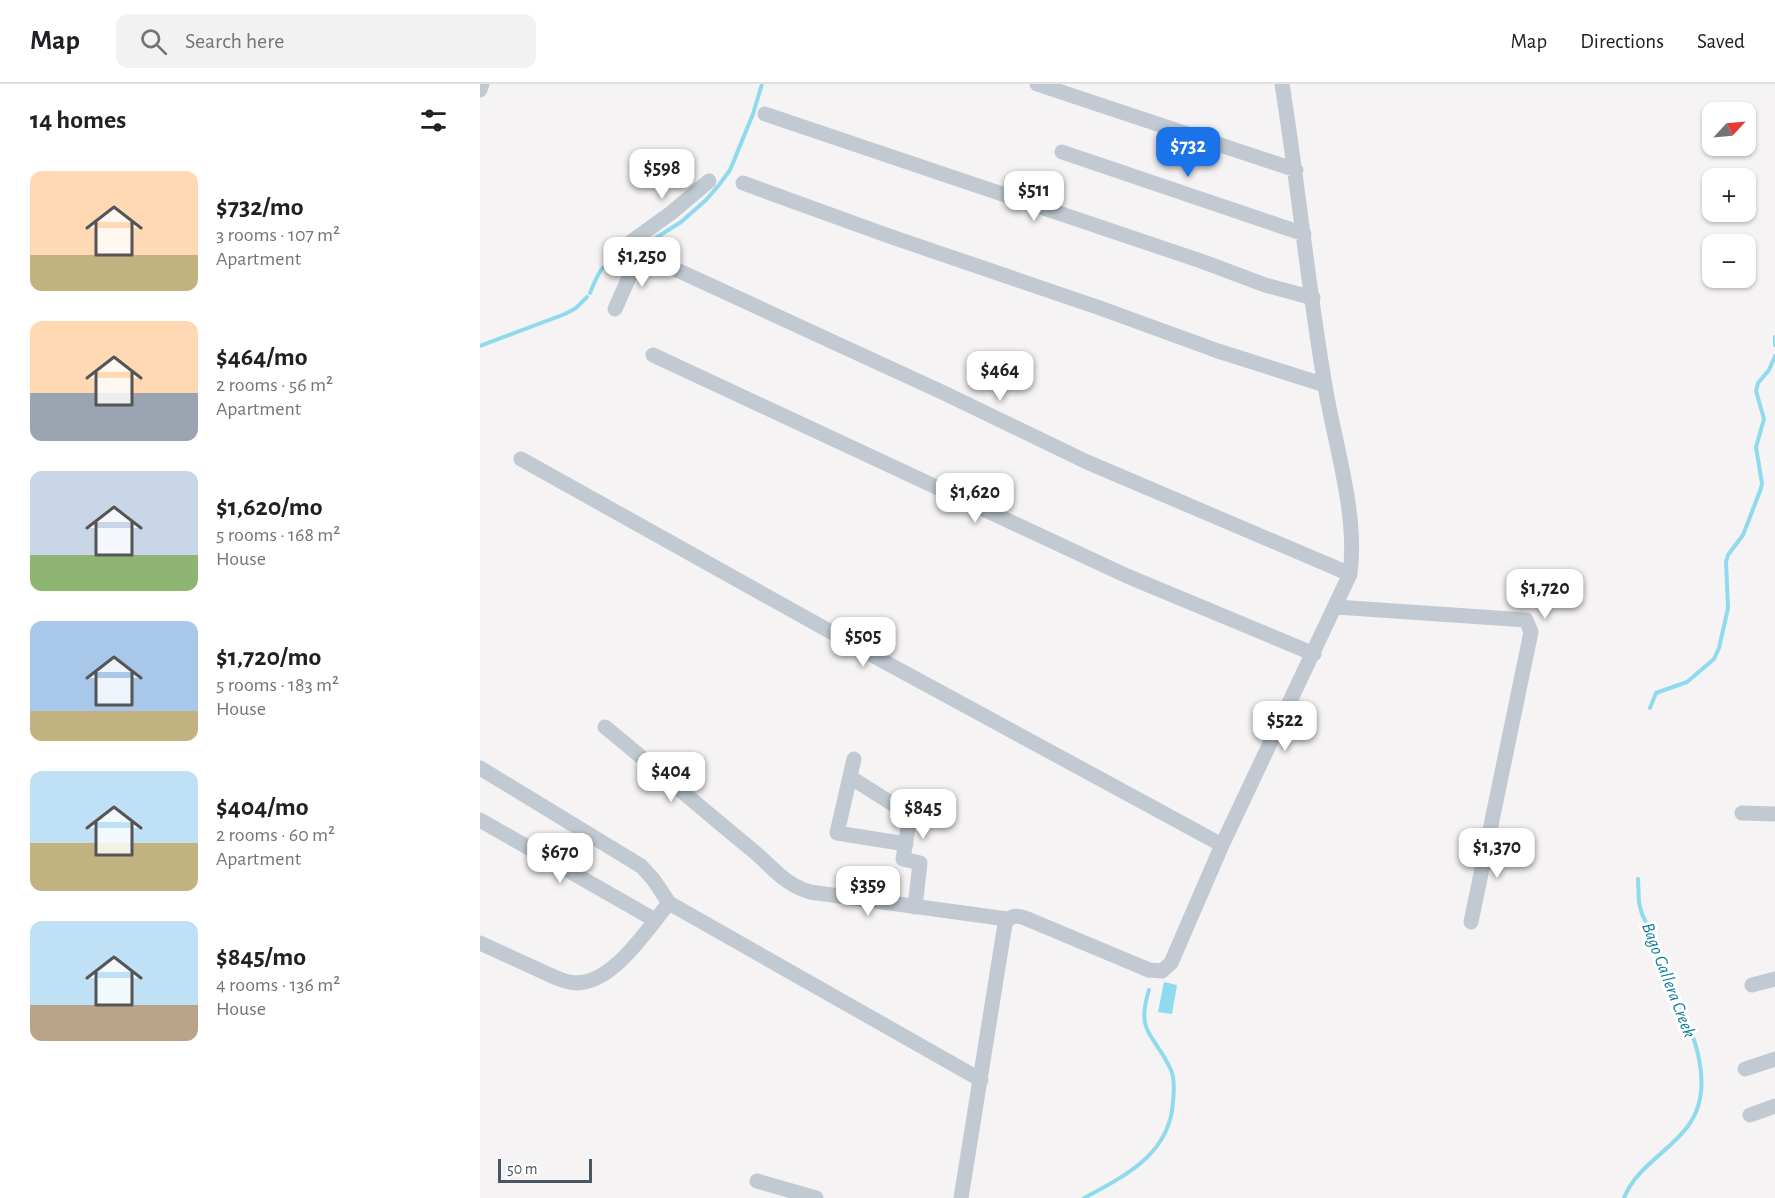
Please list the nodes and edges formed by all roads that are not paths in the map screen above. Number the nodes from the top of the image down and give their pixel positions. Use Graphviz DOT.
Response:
graph roads {
  1 [pos="482,84"];
  2 [pos="1037,84"];
  3 [pos="1282,84"];
  4 [pos="480,90"];
  5 [pos="765,114"];
  6 [pos="1062,152"];
  7 [pos="1296,170"];
  8 [pos="709,181"];
  9 [pos="743,183"];
  10 [pos="1304,234"];
  11 [pos="640,253"];
  12 [pos="1313,298"];
  13 [pos="615,309"];
  14 [pos="653,355"];
  15 [pos="1325,385"];
  16 [pos="521,459"];
  17 [pos="1350,574"];
  18 [pos="1336,607"];
  19 [pos="1314,654"];
  20 [pos="605,727"];
  21 [pos="854,759"];
  22 [pos="480,768"];
  23 [pos="850,777"];
  24 [pos="1742,813"];
  25 [pos="1775,814"];
  26 [pos="480,820"];
  27 [pos="906,844"];
  28 [pos="1222,845"];
  29 [pos="669,903"];
  30 [pos="915,907"];
  31 [pos="655,920"];
  32 [pos="1007,920"];
  33 [pos="1471,922"];
  34 [pos="480,943"];
  35 [pos="1775,979"];
  36 [pos="1752,985"];
  37 [pos="1775,1059"];
  38 [pos="1745,1069"];
  39 [pos="981,1080"];
  40 [pos="1775,1106"];
  41 [pos="1750,1115"];
  42 [pos="757,1181"];
  43 [pos="816,1198"];
  44 [pos="961,1198"];
  1 -- 4 [label="street"];
  2 -- 7 [label="street"];
  3 -- 7 [label="street"];
  5 -- 12 [label="street"];
  6 -- 10 [label="street"];
  7 -- 10 [label="street"];
  8 -- 11 [label="street"];
  9 -- 15 [label="street"];
  10 -- 12 [label="street"];
  11 -- 13 [label="street"];
  11 -- 17 [label="street"];
  12 -- 15 [label="street"];
  14 -- 19 [label="street"];
  15 -- 17 [label="street"];
  16 -- 28 [label="street"];
  17 -- 18 [label="street"];
  18 -- 19 [label="street"];
  18 -- 33 [label="street"];
  19 -- 28 [label="street"];
  20 -- 30 [label="street"];
  21 -- 23 [label="street"];
  22 -- 29 [label="street"];
  23 -- 27 [label="street"];
  23 -- 27 [label="street"];
  24 -- 25 [label="street"];
  26 -- 31 [label="street"];
  27 -- 30 [label="street"];
  28 -- 32 [label="street"];
  29 -- 31 [label="street"];
  29 -- 39 [label="street"];
  30 -- 32 [label="street"];
  31 -- 34 [label="street"];
  32 -- 39 [label="street"];
  35 -- 36 [label="street"];
  37 -- 38 [label="street"];
  39 -- 44 [label="street"];
  40 -- 41 [label="street"];
  42 -- 43 [label="street"];
}
